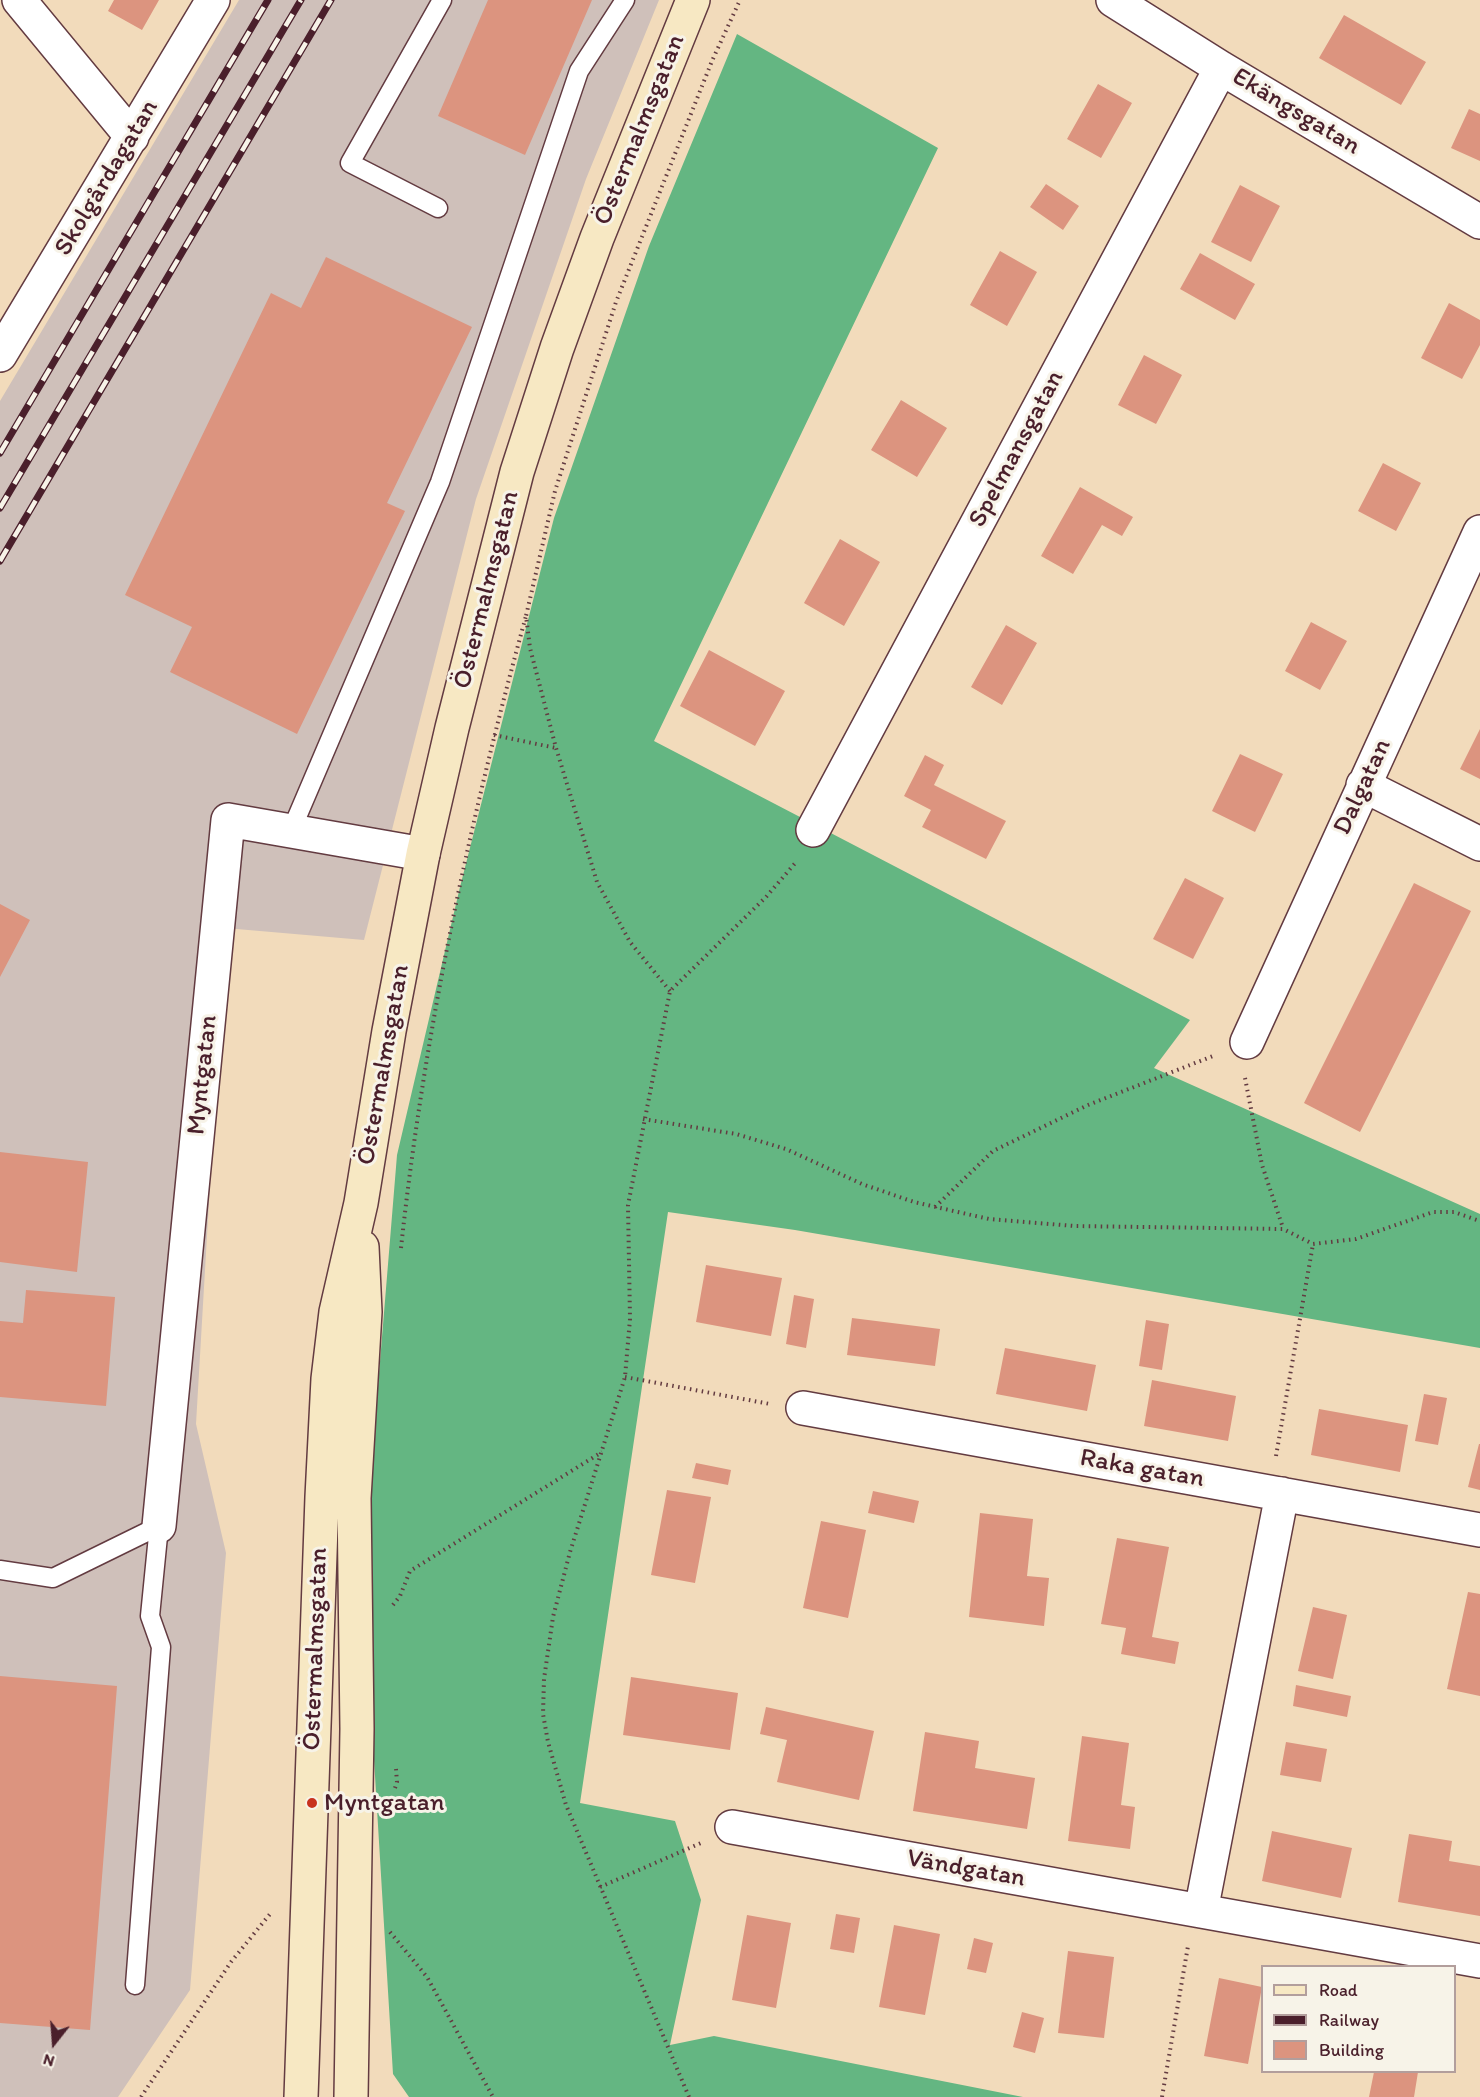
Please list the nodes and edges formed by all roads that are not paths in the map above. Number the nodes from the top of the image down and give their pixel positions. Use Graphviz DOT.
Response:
graph roads {
  1 [pos="19,0"];
  2 [pos="213,0"];
  3 [pos="442,0"];
  4 [pos="625,0"];
  5 [pos="693,0"];
  6 [pos="1132,5"];
  7 [pos="1221,68"];
  8 [pos="132,137"];
  9 [pos="438,208"];
  10 [pos="1480,222"];
  11 [pos="0,355"];
  12 [pos="1480,532"];
  13 [pos="1363,785"];
  14 [pos="813,830"];
  15 [pos="291,831"];
  16 [pos="1480,844"];
  17 [pos="423,854"];
  18 [pos="1247,1042"];
  19 [pos="361,1203"];
  20 [pos="803,1408"];
  21 [pos="1282,1494"];
  22 [pos="159,1526"];
  23 [pos="1480,1530"];
  24 [pos="0,1570"];
  25 [pos="732,1827"];
  26 [pos="1198,1910"];
  27 [pos="1480,1961"];
  28 [pos="135,1985"];
  29 [pos="301,2097"];
  30 [pos="351,2097"];
  1 -- 8 [label="street"];
  2 -- 8 [label="street, Skolgårdagatan"];
  3 -- 9 [label="lane"];
  4 -- 15 [label="lane"];
  5 -- 17 [label="main road, Östermalmsgatan"];
  6 -- 7 [label="street, Ekängsgatan"];
  7 -- 10 [label="street, Ekängsgatan"];
  7 -- 14 [label="street, Spelmansgatan"];
  8 -- 11 [label="street, Skolgårdagatan"];
  12 -- 13 [label="street, Dalgatan"];
  13 -- 16 [label="street"];
  13 -- 18 [label="street, Dalgatan"];
  15 -- 17 [label="street, Myntgatan"];
  15 -- 22 [label="street, Myntgatan"];
  17 -- 19 [label="main road, Östermalmsgatan"];
  19 -- 29 [label="main road, Östermalmsgatan"];
  19 -- 30 [label="main road, Östermalmsgatan"];
  20 -- 21 [label="street, Raka gatan"];
  21 -- 23 [label="street, Raka gatan"];
  21 -- 26 [label="street"];
  22 -- 24 [label="lane"];
  22 -- 28 [label="lane"];
  25 -- 26 [label="street, Vändgatan"];
  26 -- 27 [label="street, Vändgatan"];
}
